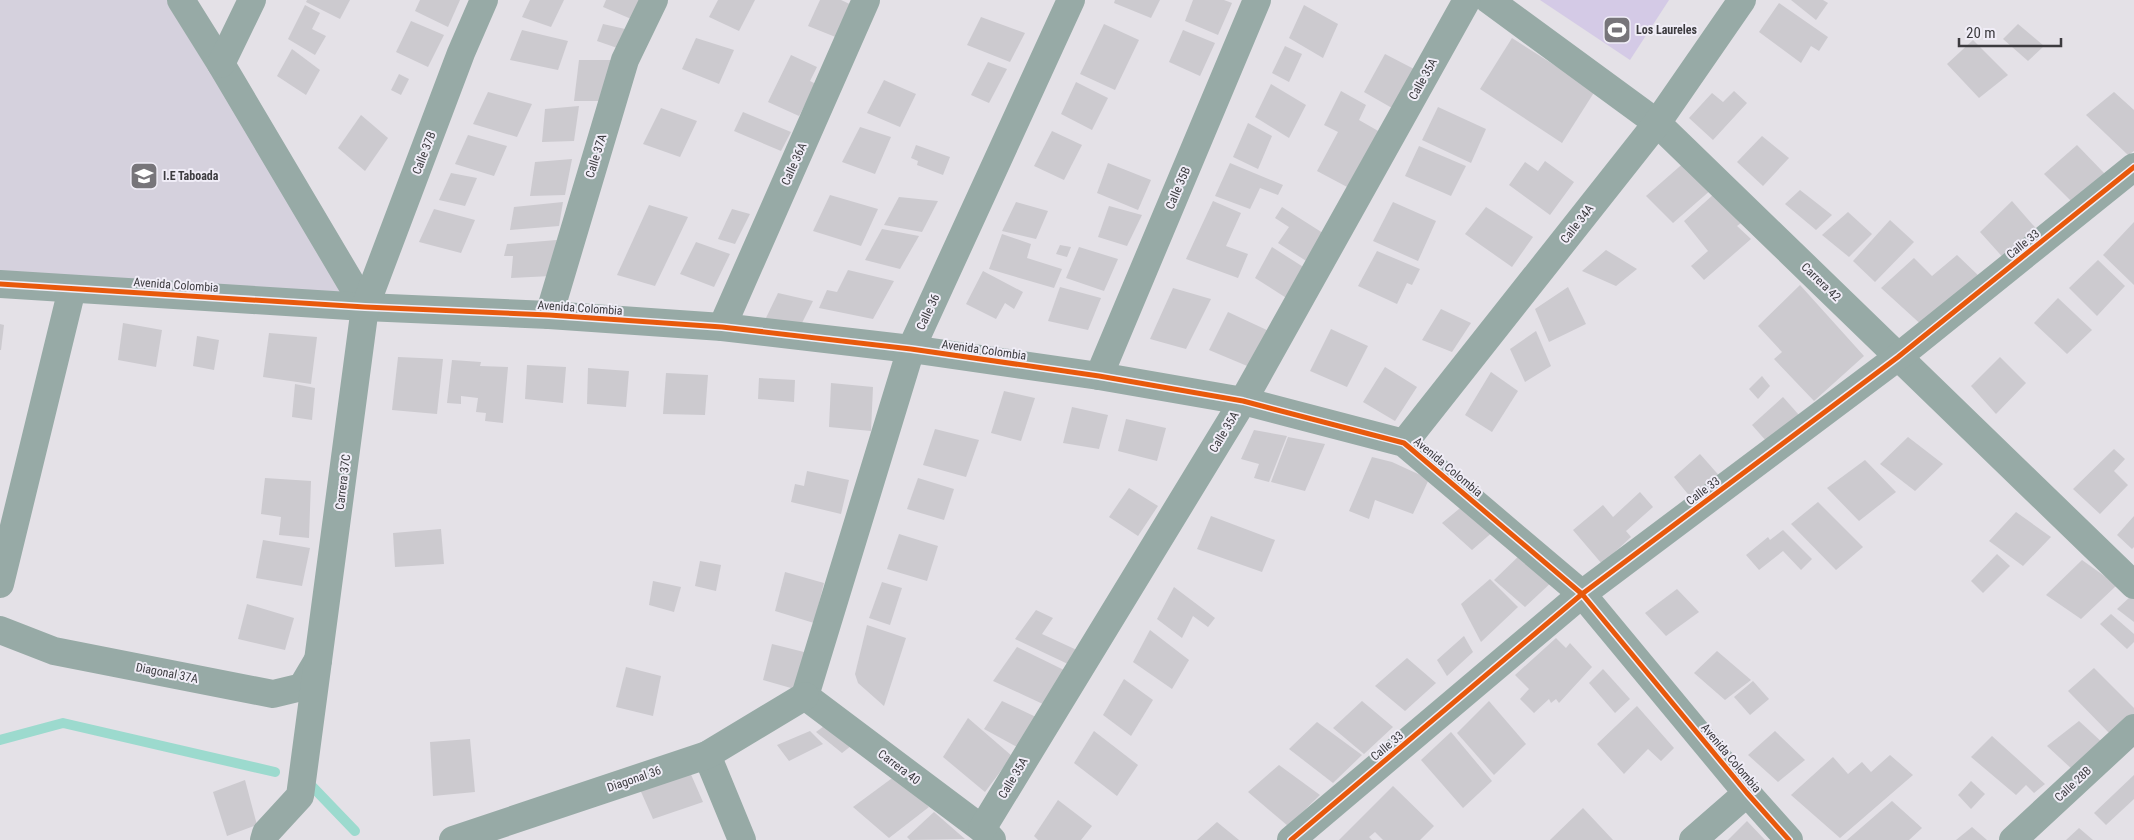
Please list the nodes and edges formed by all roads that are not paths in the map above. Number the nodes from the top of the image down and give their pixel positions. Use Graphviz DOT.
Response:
graph roads {
  1 [pos="180,0"];
  2 [pos="252,0"];
  3 [pos="484,0"];
  4 [pos="654,0"];
  5 [pos="866,0"];
  6 [pos="1071,0"];
  7 [pos="1257,0"];
  8 [pos="1467,0"];
  9 [pos="1489,0"];
  10 [pos="1742,0"];
  11 [pos="221,64"];
  12 [pos="1657,124"];
  13 [pos="2134,167"];
  14 [pos="0,284"];
  15 [pos="72,289"];
  16 [pos="366,307"];
  17 [pos="548,315"];
  18 [pos="722,327"];
  19 [pos="911,349"];
  20 [pos="1898,357"];
  21 [pos="1099,376"];
  22 [pos="1243,401"];
  23 [pos="1404,443"];
  24 [pos="0,584"];
  25 [pos="2134,585"];
  26 [pos="1582,594"];
  27 [pos="0,630"];
  28 [pos="320,657"];
  29 [pos="805,696"];
  30 [pos="2134,728"];
  31 [pos="707,755"];
  32 [pos="1747,793"];
  33 [pos="987,835"];
  34 [pos="264,840"];
  35 [pos="453,840"];
  36 [pos="742,840"];
  37 [pos="1291,840"];
  38 [pos="1693,840"];
  39 [pos="1789,840"];
  40 [pos="2013,840"];
  1 -- 11 [label="street"];
  2 -- 11 [label="street"];
  3 -- 16 [label="street, Calle 37B"];
  4 -- 17 [label="street, Calle 37A"];
  5 -- 18 [label="street, Calle 36A"];
  6 -- 19 [label="street, Calle 36"];
  7 -- 21 [label="street, Calle 35B"];
  8 -- 22 [label="street, Calle 35A"];
  9 -- 12 [label="street, Carrera 42"];
  10 -- 12 [label="street, Calle 34A"];
  11 -- 16 [label="street"];
  12 -- 20 [label="street, Carrera 42"];
  12 -- 23 [label="street, Calle 34A"];
  13 -- 20 [label="street, Calle 33"];
  14 -- 15 [label="street, Avenida Colombia"];
  15 -- 16 [label="street, Avenida Colombia"];
  15 -- 24 [label="street"];
  16 -- 17 [label="street, Avenida Colombia"];
  16 -- 28 [label="street, Carrera 37C"];
  17 -- 18 [label="street, Avenida Colombia"];
  18 -- 19 [label="street, Avenida Colombia"];
  19 -- 21 [label="street, Avenida Colombia"];
  19 -- 29 [label="street, Calle 36"];
  20 -- 25 [label="street, Carrera 42"];
  20 -- 26 [label="street, Calle 33"];
  21 -- 22 [label="street, Avenida Colombia"];
  22 -- 23 [label="street, Avenida Colombia"];
  22 -- 33 [label="street, Calle 35A"];
  23 -- 26 [label="street, Avenida Colombia"];
  26 -- 32 [label="street, Avenida Colombia"];
  26 -- 37 [label="street, Calle 33"];
  27 -- 28 [label="street, Diagonal 37A"];
  28 -- 34 [label="street, Carrera 37C"];
  29 -- 31 [label="street, Diagonal 36"];
  29 -- 33 [label="street, Carrera 40"];
  30 -- 40 [label="street, Calle 28B"];
  31 -- 35 [label="street, Diagonal 36"];
  31 -- 36 [label="street"];
  32 -- 38 [label="street"];
  32 -- 39 [label="street, Avenida Colombia"];
}
